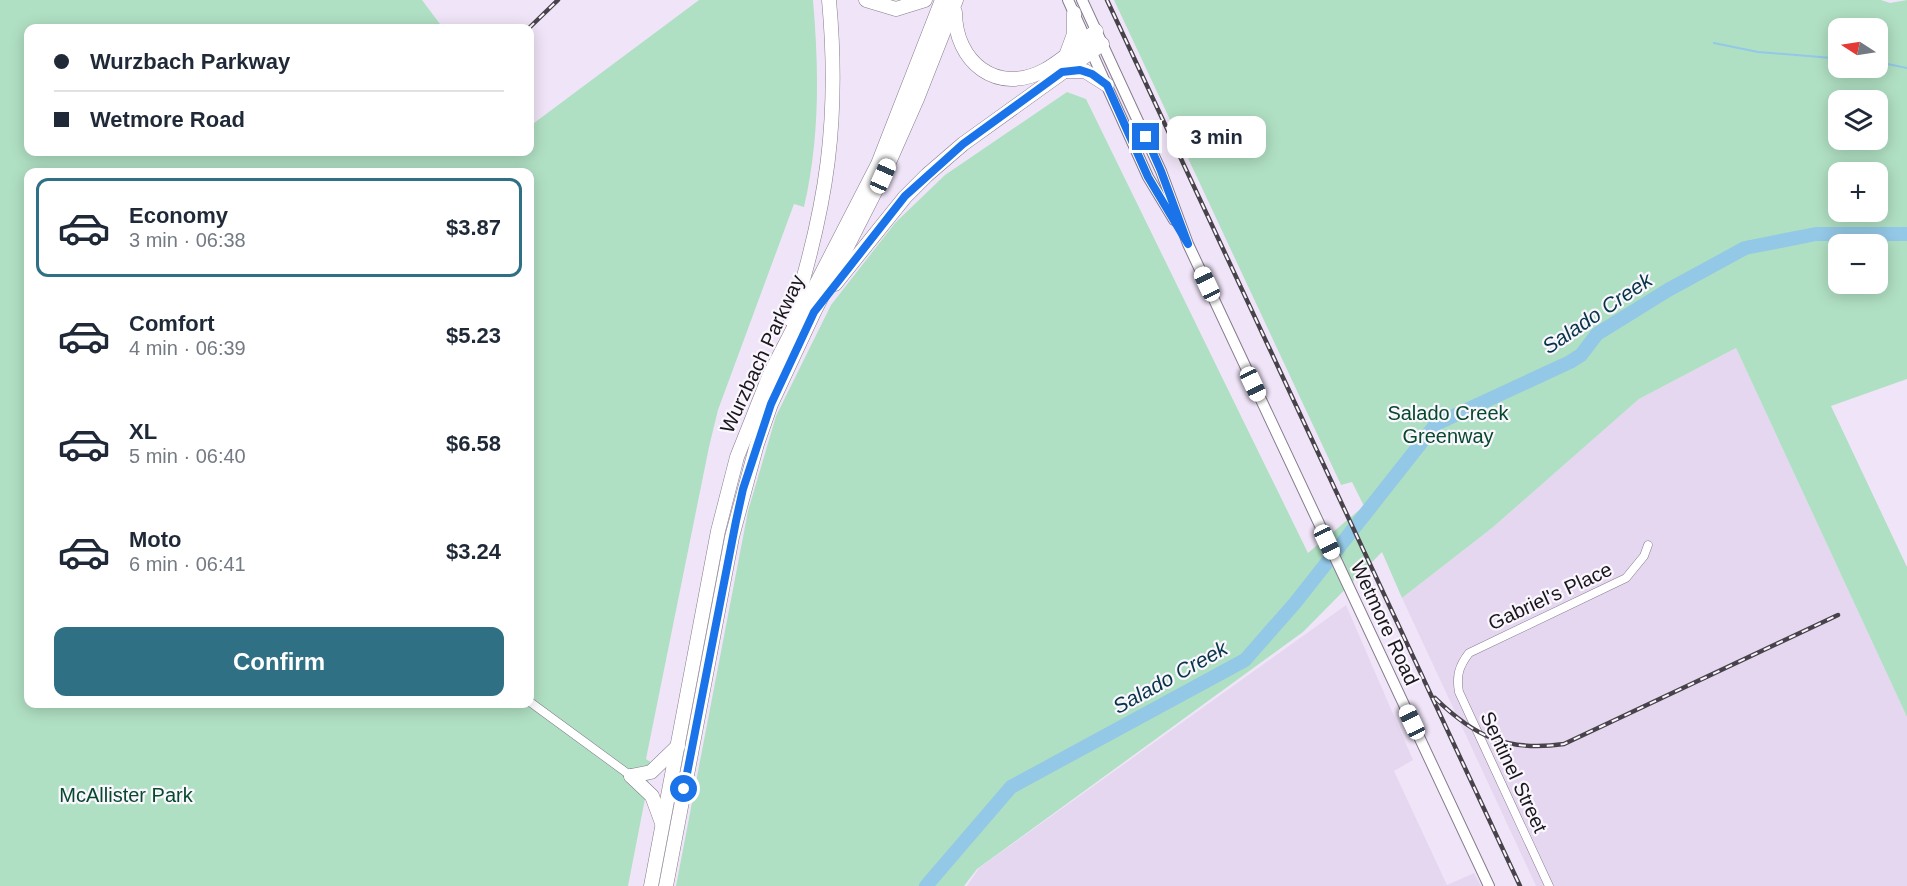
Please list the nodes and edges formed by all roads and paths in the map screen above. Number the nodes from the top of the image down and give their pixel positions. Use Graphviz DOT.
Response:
graph roads {
  1 [pos="829,0"];
  2 [pos="866,0"];
  3 [pos="925,0"];
  4 [pos="942,0"];
  5 [pos="956,0"];
  6 [pos="1082,0"];
  7 [pos="1071,7"];
  8 [pos="1094,41"];
  9 [pos="1067,53"];
  10 [pos="1062,72"];
  11 [pos="1107,85"];
  12 [pos="1188,244"];
  13 [pos="814,312"];
  14 [pos="770,374"];
  15 [pos="1648,545"];
  16 [pos="1459,669"];
  17 [pos="534,705"];
  18 [pos="678,746"];
  19 [pos="631,776"];
  20 [pos="663,825"];
  21 [pos="651,886"];
  22 [pos="666,886"];
  23 [pos="1489,886"];
  24 [pos="1549,886"];
  1 -- 14 [label="highway"];
  2 -- 3 [label="highway"];
  4 -- 14 [label="highway, Wurzbach Parkway"];
  5 -- 9 [label="highway"];
  5 -- 13 [label="highway, Wurzbach Parkway"];
  6 -- 8 [label="main road, Wetmore Road"];
  7 -- 8 [label="main road, Wetmore Road"];
  7 -- 9 [label="highway"];
  8 -- 9 [label="highway"];
  8 -- 10 [label="highway"];
  8 -- 11 [label="main road, Wetmore Road"];
  8 -- 12 [label="main road, Wetmore Road"];
  10 -- 11 [label="highway"];
  10 -- 13 [label="highway"];
  11 -- 12 [label="main road, Wetmore Road"];
  12 -- 23 [label="main road, Wetmore Road"];
  13 -- 22 [label="highway, Wurzbach Parkway"];
  14 -- 18 [label="highway, Wurzbach Parkway"];
  15 -- 16 [label="street, Gabriel's Place"];
  16 -- 24 [label="street, Sentinel Street"];
  17 -- 19 [label="street"];
  18 -- 19 [label="highway"];
  18 -- 20 [label="highway, Wurzbach Parkway"];
  19 -- 20 [label="highway"];
  20 -- 21 [label="highway, Wurzbach Parkway"];
}
